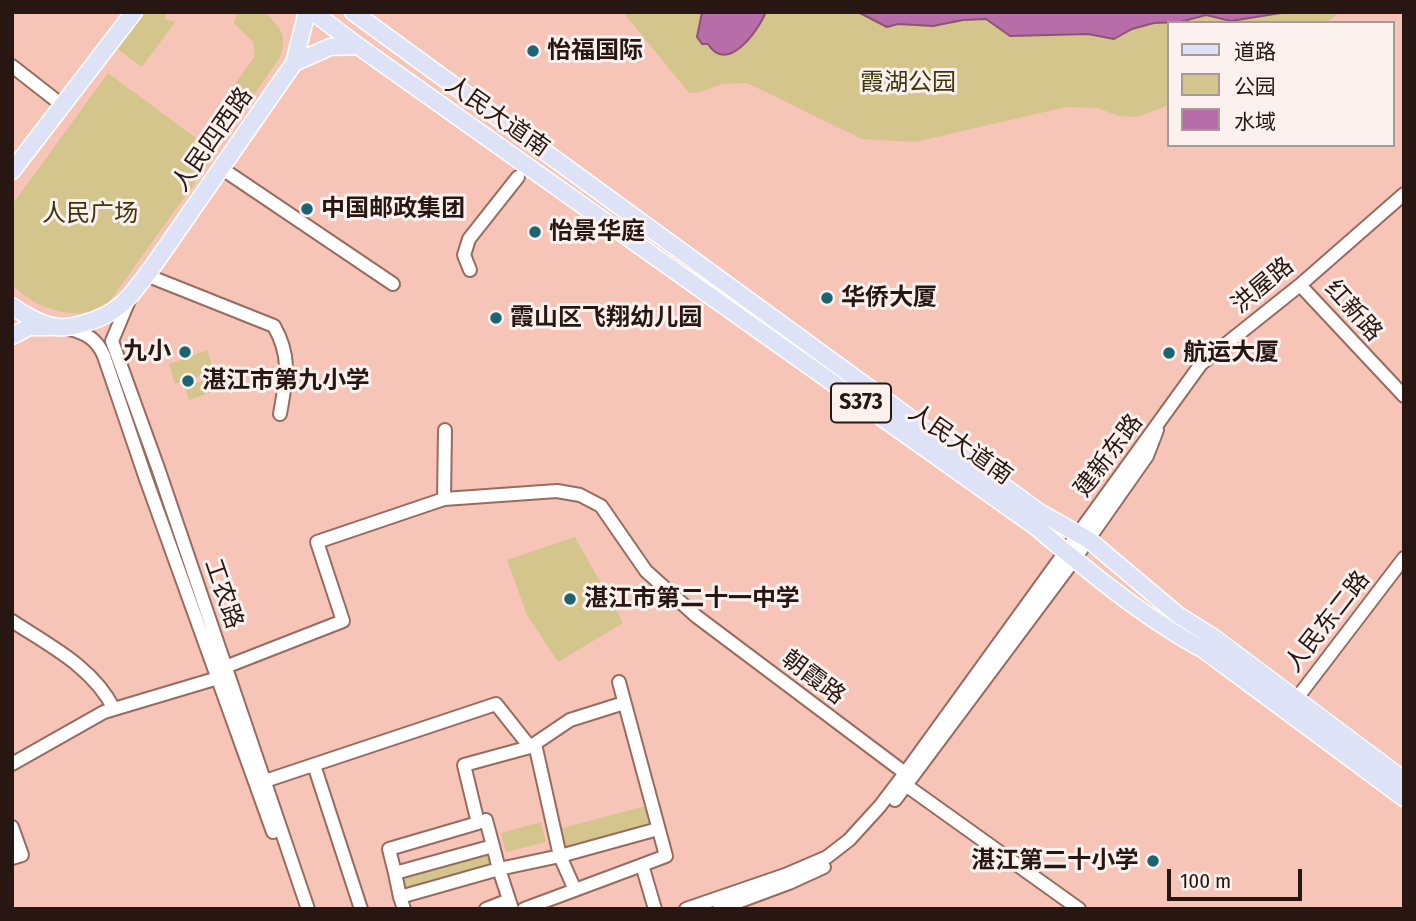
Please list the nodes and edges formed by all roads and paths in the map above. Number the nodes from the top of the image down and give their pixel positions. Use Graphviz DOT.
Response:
graph roads {
  1 [pos="134,12"];
  2 [pos="307,12"];
  3 [pos="313,12"];
  4 [pos="353,12"];
  5 [pos="358,46"];
  6 [pos="294,63"];
  7 [pos="12,66"];
  8 [pos="62,105"];
  9 [pos="221,168"];
  10 [pos="12,170"];
  11 [pos="518,177"];
  12 [pos="1404,194"];
  13 [pos="470,270"];
  14 [pos="393,284"];
  15 [pos="139,285"];
  16 [pos="1300,285"];
  17 [pos="12,306"];
  18 [pos="58,327"];
  19 [pos="12,336"];
  20 [pos="1404,396"];
  21 [pos="281,414"];
  22 [pos="1161,420"];
  23 [pos="445,430"];
  24 [pos="444,499"];
  25 [pos="1083,537"];
  26 [pos="1070,556"];
  27 [pos="1404,558"];
  28 [pos="12,621"];
  29 [pos="219,672"];
  30 [pos="619,682"];
  31 [pos="624,703"];
  32 [pos="1291,706"];
  33 [pos="114,709"];
  34 [pos="532,745"];
  35 [pos="12,764"];
  36 [pos="314,765"];
  37 [pos="904,780"];
  38 [pos="1404,780"];
  39 [pos="265,781"];
  40 [pos="1404,799"];
  41 [pos="478,823"];
  42 [pos="12,827"];
  43 [pos="658,828"];
  44 [pos="493,846"];
  45 [pos="560,856"];
  46 [pos="12,858"];
  47 [pos="642,865"];
  48 [pos="499,869"];
  49 [pos="395,873"];
  50 [pos="575,890"];
  51 [pos="402,903"];
  52 [pos="510,904"];
  53 [pos="301,909"];
  54 [pos="308,909"];
  55 [pos="361,909"];
  56 [pos="486,909"];
  57 [pos="524,909"];
  58 [pos="655,909"];
  59 [pos="685,909"];
  60 [pos="719,909"];
  61 [pos="1079,909"];
  1 -- 8 [label="main road"];
  2 -- 6 [label="main road, 人民四西路"];
  3 -- 5 [label="main road, 人民大道南 / S373"];
  4 -- 25 [label="main road, 人民大道南 / S373"];
  5 -- 6 [label="main road"];
  5 -- 26 [label="main road, 人民大道南 / S373"];
  6 -- 9 [label="main road, 人民四西路"];
  7 -- 8 [label="street"];
  8 -- 10 [label="main road"];
  9 -- 14 [label="street"];
  9 -- 15 [label="main road, 人民四西路"];
  11 -- 13 [label="street"];
  12 -- 16 [label="street, 洪屋路"];
  15 -- 18 [label="main road, 人民四西路"];
  15 -- 21 [label="street"];
  15 -- 29 [label="street, 工农路"];
  16 -- 20 [label="street, 红新路"];
  16 -- 22 [label="street, 洪屋路"];
  17 -- 18 [label="main road"];
  18 -- 19 [label="main road, 人民四西路"];
  18 -- 29 [label="street, 工农路"];
  22 -- 25 [label="street, 建新东路"];
  23 -- 24 [label="street"];
  24 -- 29 [label="street, 朝霞路"];
  24 -- 37 [label="street, 朝霞路"];
  25 -- 26 [label="street, 建新东路"];
  25 -- 32 [label="main road, 人民大道南 / S373"];
  26 -- 32 [label="main road, 人民大道南 / S373"];
  26 -- 37 [label="street, 建新东路"];
  27 -- 32 [label="street, 人民东二路"];
  28 -- 33 [label="street"];
  29 -- 33 [label="street"];
  29 -- 39 [label="street, 工农路"];
  29 -- 53 [label="street, 工农路"];
  30 -- 31 [label="street"];
  31 -- 34 [label="street"];
  31 -- 43 [label="street"];
  32 -- 38 [label="main road, 人民大道南 / S373"];
  32 -- 40 [label="main road, 人民大道南 / S373"];
  33 -- 35 [label="street"];
  34 -- 36 [label="street"];
  34 -- 41 [label="street"];
  34 -- 45 [label="street"];
  36 -- 39 [label="street"];
  36 -- 55 [label="street"];
  37 -- 59 [label="street, 建新东路"];
  37 -- 60 [label="street, 建新东路"];
  37 -- 61 [label="street, 朝霞路"];
  39 -- 54 [label="street, 工农路"];
  41 -- 44 [label="street"];
  41 -- 49 [label="street"];
  42 -- 46 [label="street"];
  43 -- 45 [label="street"];
  43 -- 47 [label="street"];
  44 -- 48 [label="street"];
  44 -- 49 [label="street"];
  45 -- 48 [label="street"];
  45 -- 50 [label="street"];
  47 -- 50 [label="street"];
  47 -- 58 [label="street"];
  48 -- 51 [label="street"];
  48 -- 52 [label="street"];
  49 -- 51 [label="street"];
  50 -- 57 [label="street"];
  52 -- 56 [label="street"];
}
